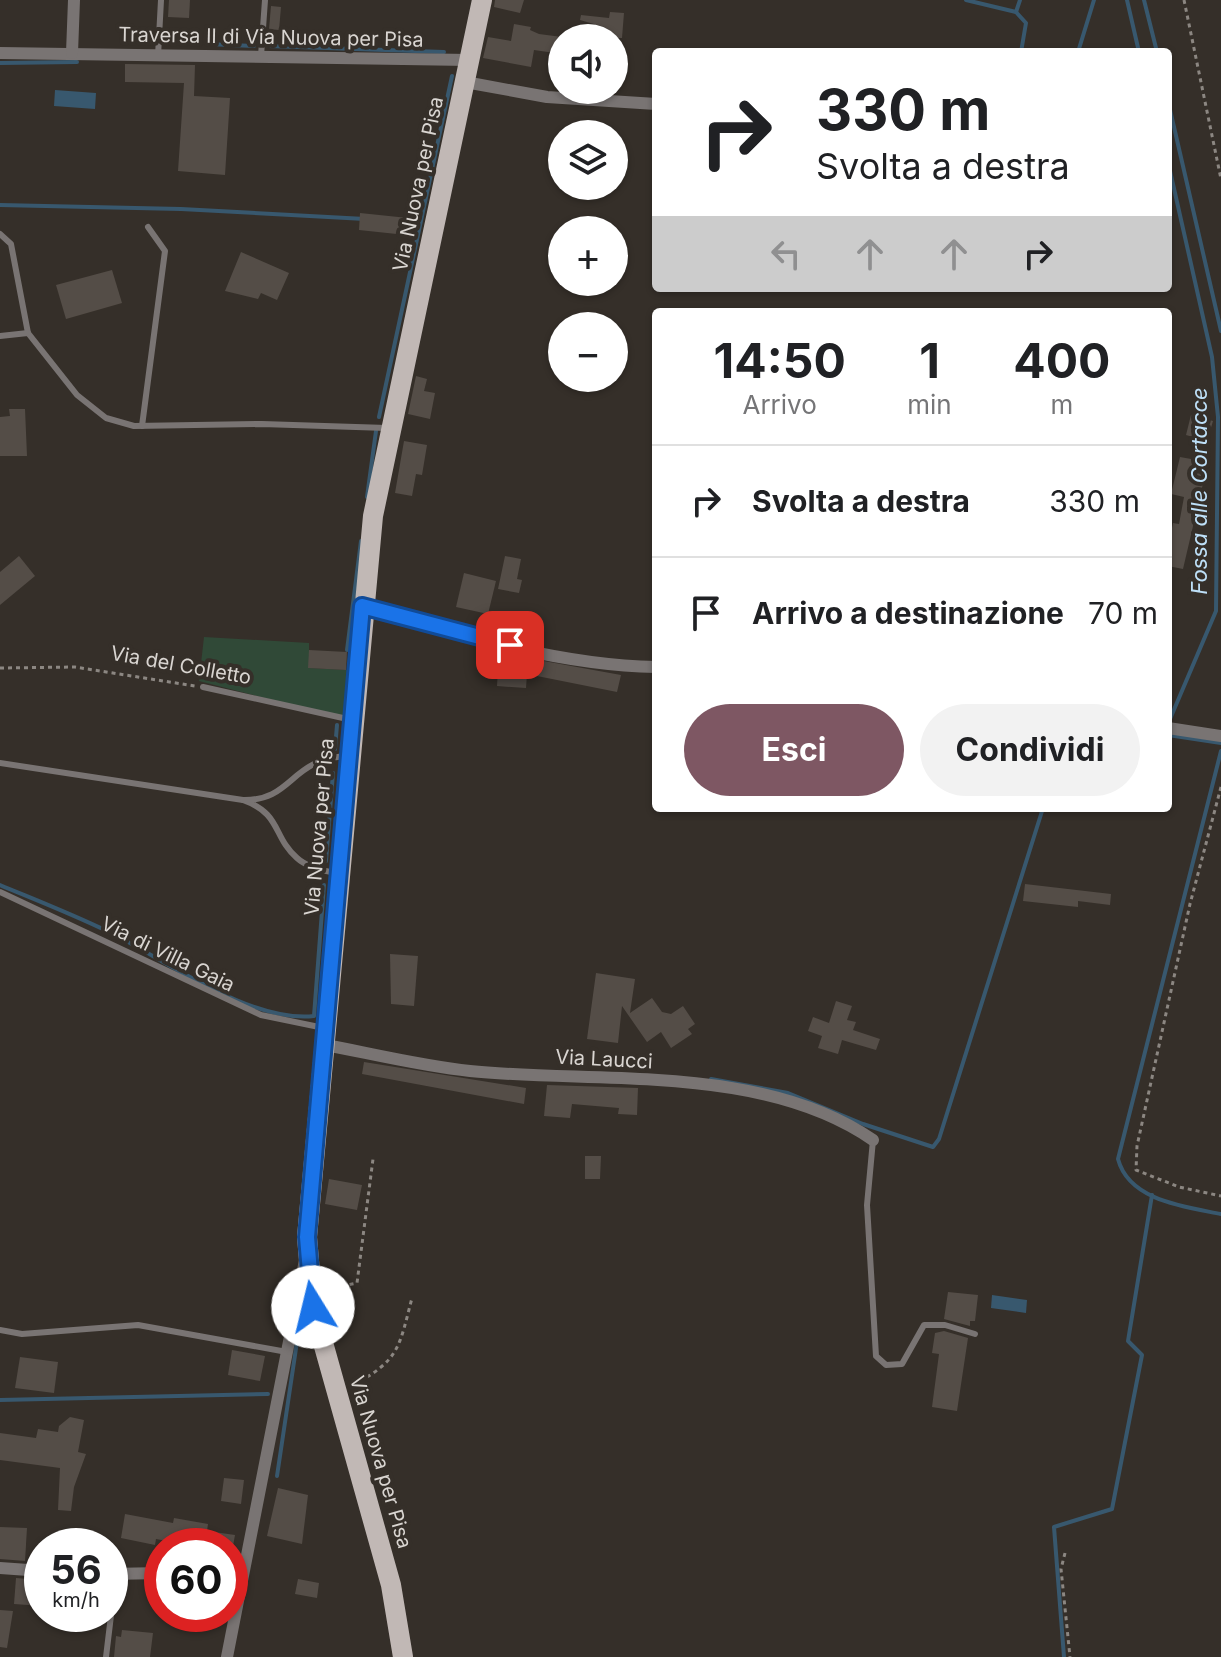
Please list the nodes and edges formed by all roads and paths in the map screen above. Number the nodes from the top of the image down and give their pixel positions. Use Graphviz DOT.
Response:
graph roads {
  1 [pos="74,0"];
  2 [pos="161,0"];
  3 [pos="265,0"];
  4 [pos="482,0"];
  5 [pos="1184,0"];
  6 [pos="0,53"];
  7 [pos="72,53"];
  8 [pos="158,56"];
  9 [pos="261,59"];
  10 [pos="469,60"];
  11 [pos="465,82"];
  12 [pos="652,104"];
  13 [pos="1221,179"];
  14 [pos="148,227"];
  15 [pos="0,234"];
  16 [pos="28,333"];
  17 [pos="0,336"];
  18 [pos="142,426"];
  19 [pos="390,428"];
  20 [pos="362,606"];
  21 [pos="652,667"];
  22 [pos="0,668"];
  23 [pos="203,687"];
  24 [pos="352,720"];
  25 [pos="1172,729"];
  26 [pos="1220,736"];
  27 [pos="349,756"];
  28 [pos="0,763"];
  29 [pos="1221,787"];
  30 [pos="243,800"];
  31 [pos="339,874"];
  32 [pos="0,892"];
  33 [pos="327,1037"];
  34 [pos="873,1140"];
  35 [pos="373,1159"];
  36 [pos="1221,1196"];
  37 [pos="307,1254"];
  38 [pos="310,1293"];
  39 [pos="412,1298"];
  40 [pos="0,1330"];
  41 [pos="975,1334"];
  42 [pos="287,1352"];
  43 [pos="337,1393"];
  44 [pos="1065,1553"];
  45 [pos="248,1561"];
  46 [pos="0,1568"];
  47 [pos="24,1570"];
  48 [pos="108,1632"];
  49 [pos="233,1632"];
  50 [pos="106,1657"];
  51 [pos="227,1657"];
  52 [pos="403,1657"];
  53 [pos="1070,1657"];
  1 -- 7 [label="street"];
  2 -- 8 [label="lane"];
  3 -- 9 [label="lane"];
  4 -- 10 [label="main road, Via Nuova per Pisa"];
  5 -- 13 [label="path"];
  6 -- 7 [label="street"];
  7 -- 8 [label="street, Traversa II di Via Nuova per Pisa"];
  8 -- 9 [label="street, Traversa II di Via Nuova per Pisa"];
  9 -- 10 [label="street, Traversa II di Via Nuova per Pisa"];
  10 -- 11 [label="main road, Via Nuova per Pisa"];
  11 -- 12 [label="street"];
  11 -- 19 [label="main road, Via Nuova per Pisa"];
  14 -- 18 [label="lane"];
  15 -- 16 [label="lane"];
  16 -- 17 [label="lane"];
  16 -- 18 [label="lane"];
  18 -- 19 [label="lane"];
  19 -- 20 [label="main road, Via Nuova per Pisa"];
  20 -- 21 [label="street"];
  20 -- 24 [label="main road, Via Nuova per Pisa"];
  22 -- 23 [label="path, Via del Colletto"];
  23 -- 24 [label="lane, Via del Colletto"];
  24 -- 27 [label="main road, Via Nuova per Pisa"];
  25 -- 26 [label="street"];
  27 -- 30 [label="lane"];
  27 -- 31 [label="main road, Via Nuova per Pisa"];
  28 -- 30 [label="lane"];
  29 -- 36 [label="path"];
  30 -- 31 [label="lane"];
  31 -- 33 [label="main road, Via Nuova per Pisa"];
  32 -- 33 [label="lane, Via di Villa Gaia"];
  33 -- 34 [label="street, Via Laucci"];
  33 -- 37 [label="main road, Via Nuova per Pisa"];
  34 -- 41 [label="lane"];
  35 -- 38 [label="path"];
  37 -- 38 [label="main road, Via Nuova per Pisa"];
  37 -- 42 [label="street"];
  38 -- 43 [label="main road, Via Nuova per Pisa"];
  39 -- 43 [label="path"];
  40 -- 42 [label="lane"];
  42 -- 45 [label="street"];
  43 -- 52 [label="main road, Via Nuova per Pisa"];
  44 -- 53 [label="path"];
  46 -- 47 [label="street"];
  48 -- 50 [label="lane"];
  49 -- 51 [label="street"];
}
